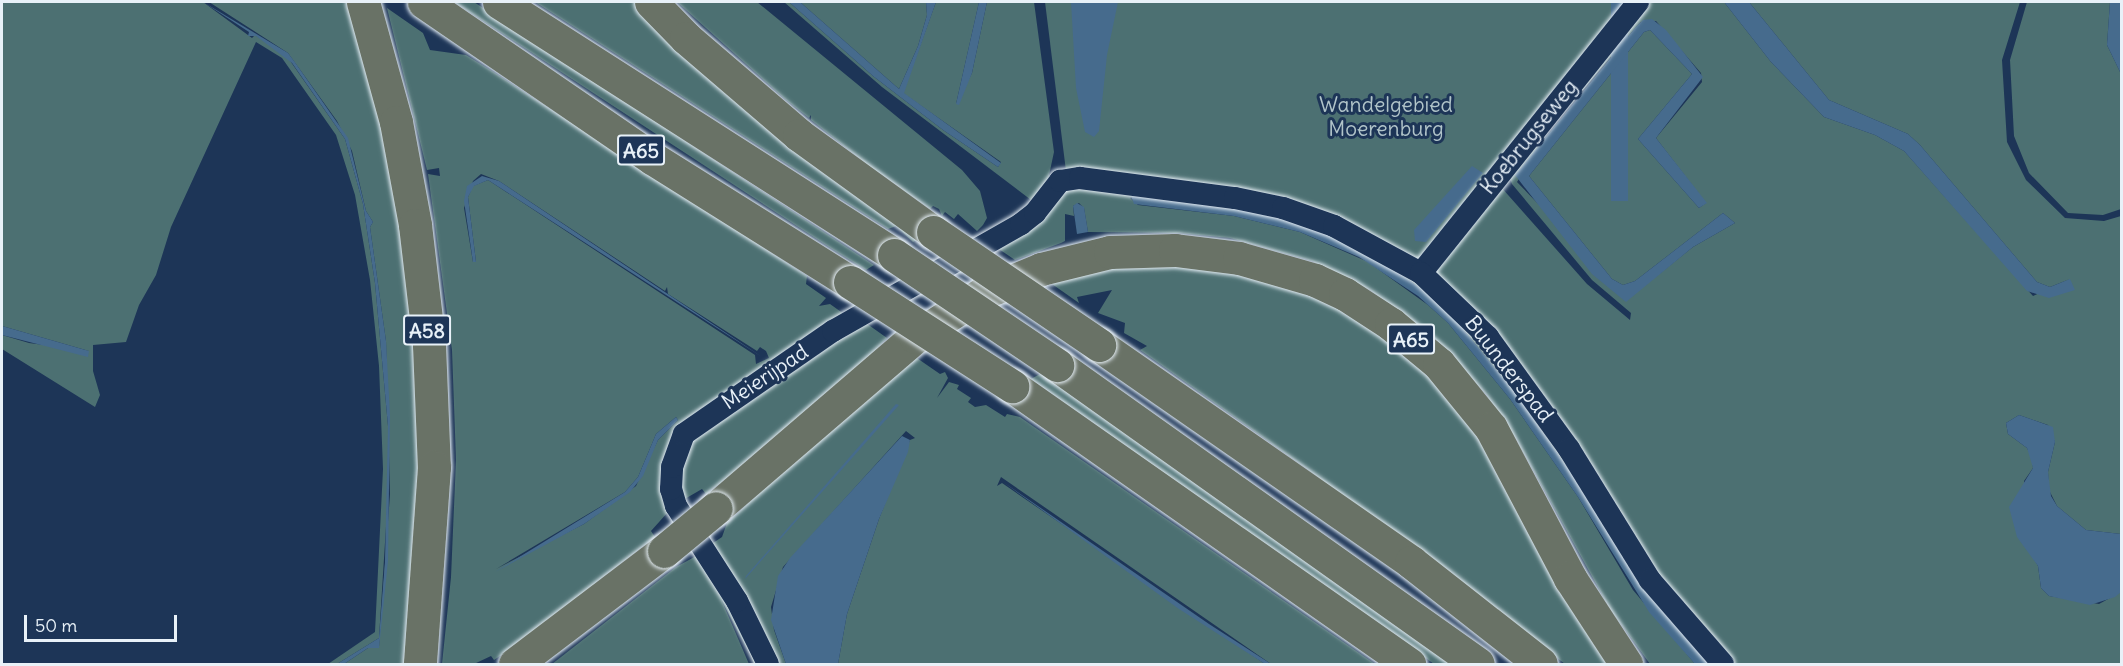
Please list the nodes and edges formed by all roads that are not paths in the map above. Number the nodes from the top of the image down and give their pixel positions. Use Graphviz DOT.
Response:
graph roads {
  1 [pos="363,2"];
  2 [pos="499,2"];
  3 [pos="651,2"];
  4 [pos="1638,2"];
  5 [pos="430,6"];
  6 [pos="1060,181"];
  7 [pos="1421,273"];
  8 [pos="420,664"];
  9 [pos="515,664"];
  10 [pos="768,664"];
  11 [pos="1410,664"];
  12 [pos="1478,664"];
  13 [pos="1541,664"];
  14 [pos="1626,664"];
  15 [pos="1723,664"];
  1 -- 8 [label="highway, A58"];
  2 -- 12 [label="highway, A65, bridge"];
  3 -- 13 [label="highway, bridge"];
  4 -- 7 [label="street, Koebrugseweg"];
  5 -- 11 [label="highway, A65, bridge"];
  6 -- 7 [label="street, Buunderspad"];
  6 -- 10 [label="street, Meierijpad"];
  7 -- 15 [label="street, Buunderspad"];
  9 -- 14 [label="highway, A65, bridge"];
}
